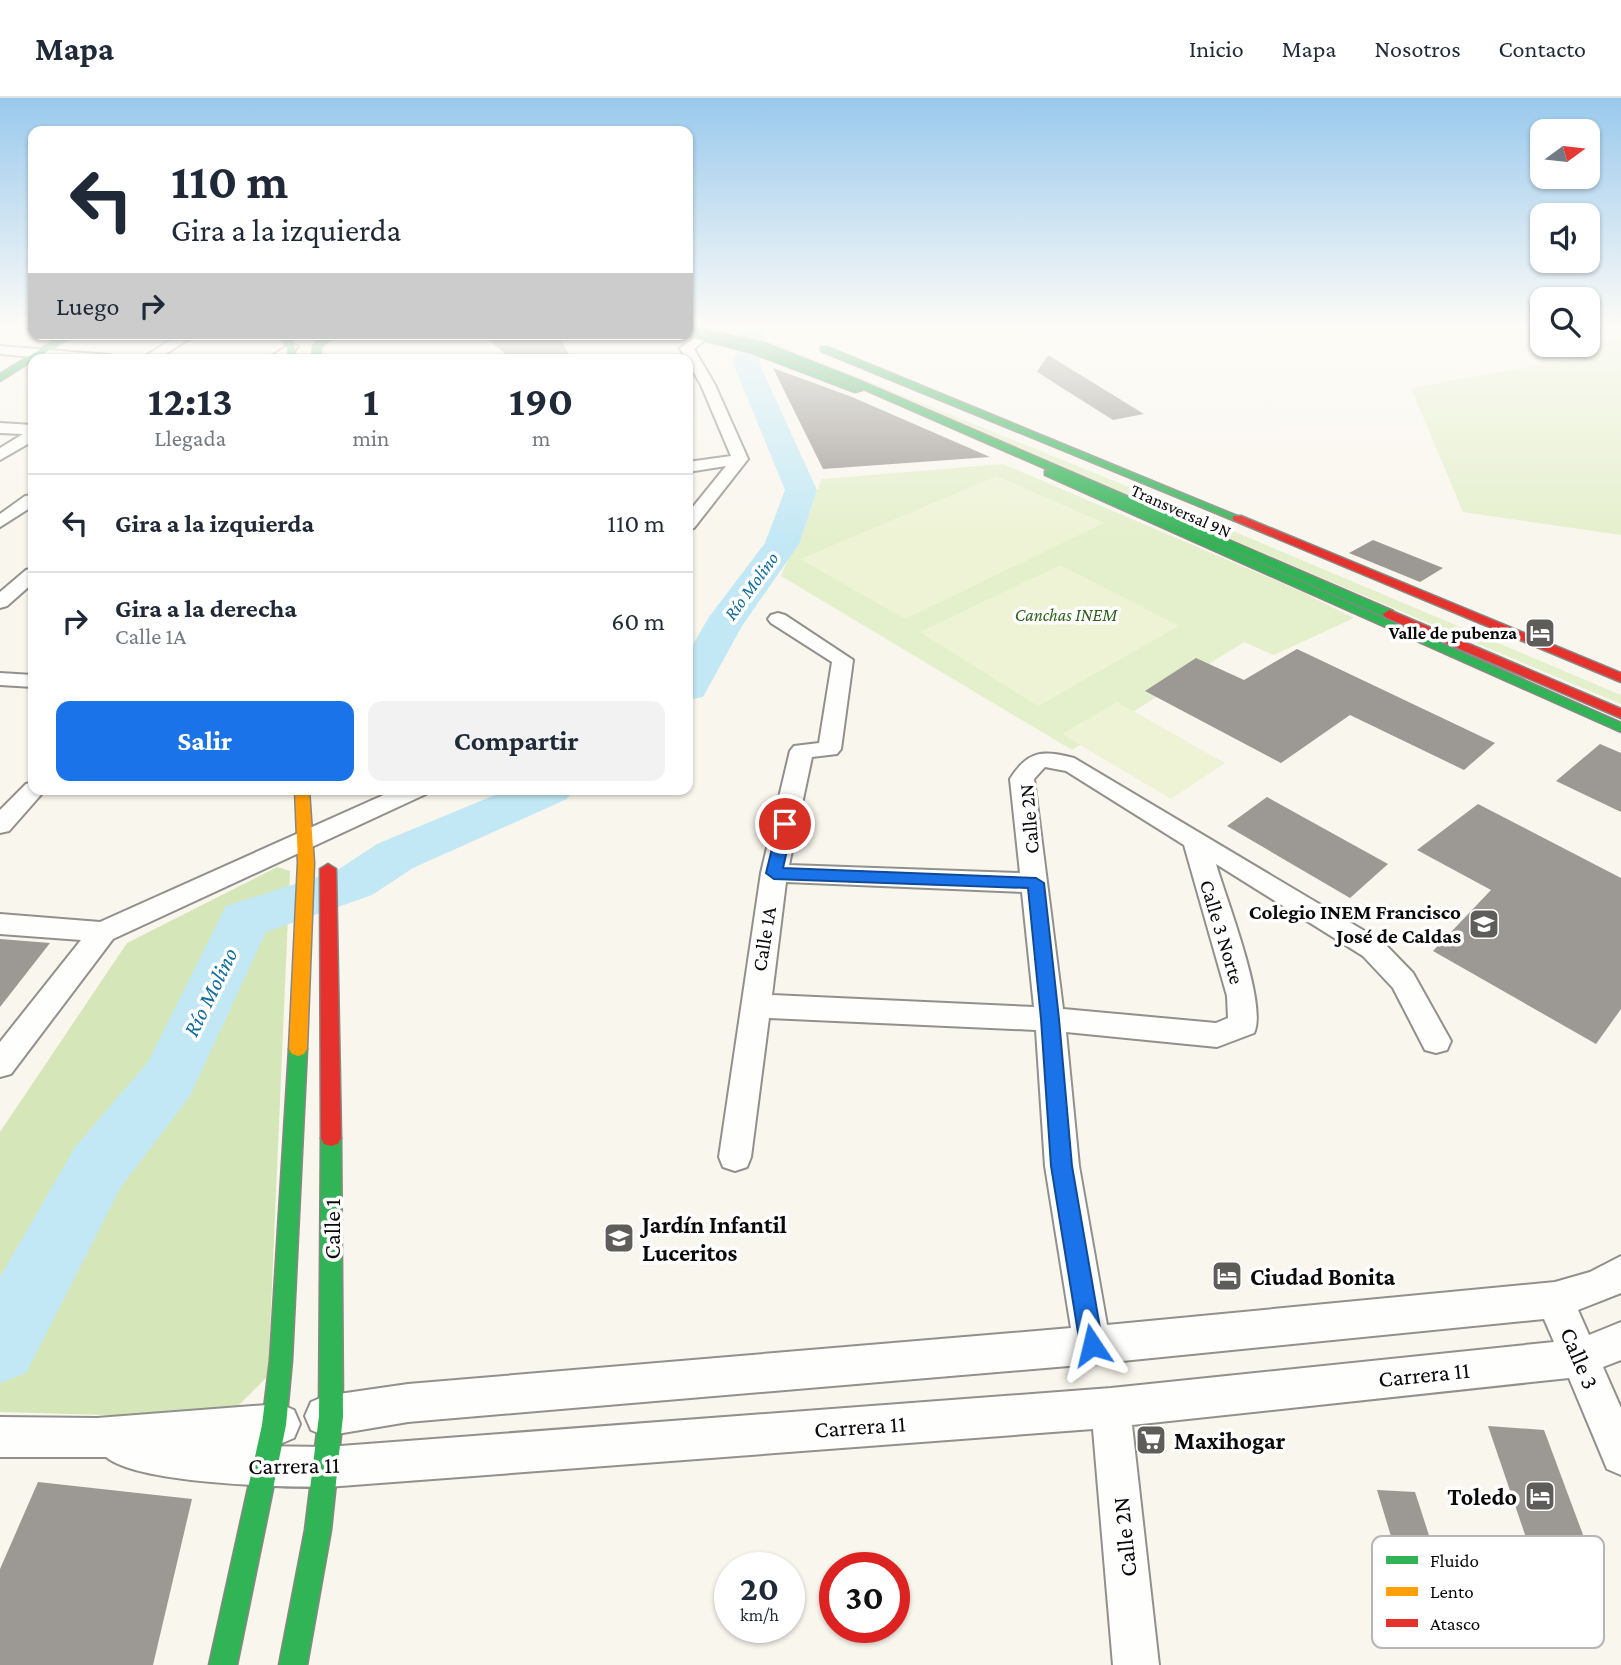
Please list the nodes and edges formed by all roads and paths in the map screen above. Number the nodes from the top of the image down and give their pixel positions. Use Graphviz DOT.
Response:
graph roads {
  1 [pos="713,397"];
  2 [pos="883,397"];
  3 [pos="927,397"];
  4 [pos="943,397"];
  5 [pos="917,412"];
  6 [pos="0,428"];
  7 [pos="28,431"];
  8 [pos="28,435"];
  9 [pos="0,455"];
  10 [pos="740,459"];
  11 [pos="693,466"];
  12 [pos="0,498"];
  13 [pos="28,500"];
  14 [pos="28,503"];
  15 [pos="693,518"];
  16 [pos="0,522"];
  17 [pos="28,580"];
  18 [pos="0,602"];
  19 [pos="778,618"];
  20 [pos="1621,678"];
  21 [pos="0,679"];
  22 [pos="28,681"];
  23 [pos="1621,690"];
  24 [pos="1621,714"];
  25 [pos="1621,728"];
  26 [pos="28,795"];
  27 [pos="304,795"];
  28 [pos="407,795"];
  29 [pos="0,825"];
  30 [pos="1195,839"];
  31 [pos="319,842"];
  32 [pos="774,873"];
  33 [pos="1036,883"];
  34 [pos="0,924"];
  35 [pos="103,932"];
  36 [pos="754,1006"];
  37 [pos="1050,1019"];
  38 [pos="1436,1041"];
  39 [pos="0,1065"];
  40 [pos="735,1157"];
  41 [pos="1621,1273"];
  42 [pos="1555,1300"];
  43 [pos="1621,1341"];
  44 [pos="1092,1345"];
  45 [pos="1580,1358"];
  46 [pos="1111,1408"];
  47 [pos="1612,1410"];
  48 [pos="331,1416"];
  49 [pos="274,1424"];
  50 [pos="0,1437"];
  51 [pos="97,1438"];
  52 [pos="1621,1455"];
  53 [pos="266,1467"];
  54 [pos="327,1467"];
  55 [pos="222,1665"];
  56 [pos="293,1665"];
  57 [pos="1136,1665"];
  1 -- 10 [label="street"];
  2 -- 5 [label="main road, Transversal 9N"];
  3 -- 23 [label="main road, Transversal 9N"];
  4 -- 20 [label="main road"];
  5 -- 24 [label="main road, Transversal 9N"];
  5 -- 25 [label="main road, Transversal 9N"];
  6 -- 7 [label="street"];
  8 -- 9 [label="street"];
  10 -- 11 [label="street"];
  10 -- 15 [label="street"];
  12 -- 13 [label="street"];
  14 -- 16 [label="street"];
  17 -- 18 [label="street"];
  19 -- 32 [label="street, Calle 1A"];
  21 -- 22 [label="street"];
  26 -- 29 [label="street"];
  27 -- 31 [label="main road, Calle 1"];
  28 -- 31 [label="street"];
  30 -- 33 [label="street, Calle 2N"];
  30 -- 37 [label="street, Calle 3 Norte"];
  30 -- 38 [label="street"];
  31 -- 35 [label="street"];
  31 -- 48 [label="main road, Calle 1"];
  31 -- 49 [label="main road, Calle 1"];
  32 -- 33 [label="street"];
  32 -- 36 [label="street, Calle 1A"];
  33 -- 37 [label="street, Calle 2N"];
  34 -- 35 [label="street"];
  35 -- 39 [label="street"];
  36 -- 37 [label="street"];
  36 -- 40 [label="street, Calle 1A"];
  37 -- 44 [label="street, Calle 2N"];
  41 -- 42 [label="street, Carrera 11"];
  42 -- 44 [label="street, Carrera 11"];
  42 -- 45 [label="street, Calle 3"];
  43 -- 45 [label="street, Carrera 11"];
  44 -- 48 [label="street, Carrera 11"];
  45 -- 46 [label="street, Carrera 11"];
  45 -- 47 [label="street, Calle 3"];
  46 -- 54 [label="street, Carrera 11"];
  46 -- 57 [label="street, Calle 2N"];
  47 -- 52 [label="street, Calle 3"];
  48 -- 49 [label="street, Carrera 11"];
  48 -- 54 [label="main road, Calle 1"];
  49 -- 51 [label="street, Carrera 11"];
  49 -- 53 [label="main road, Calle 1"];
  50 -- 51 [label="street, Carrera 11"];
  51 -- 53 [label="street, Carrera 11"];
  53 -- 54 [label="street, Carrera 11"];
  53 -- 55 [label="main road, Calle 1"];
  54 -- 56 [label="main road, Calle 1"];
}
